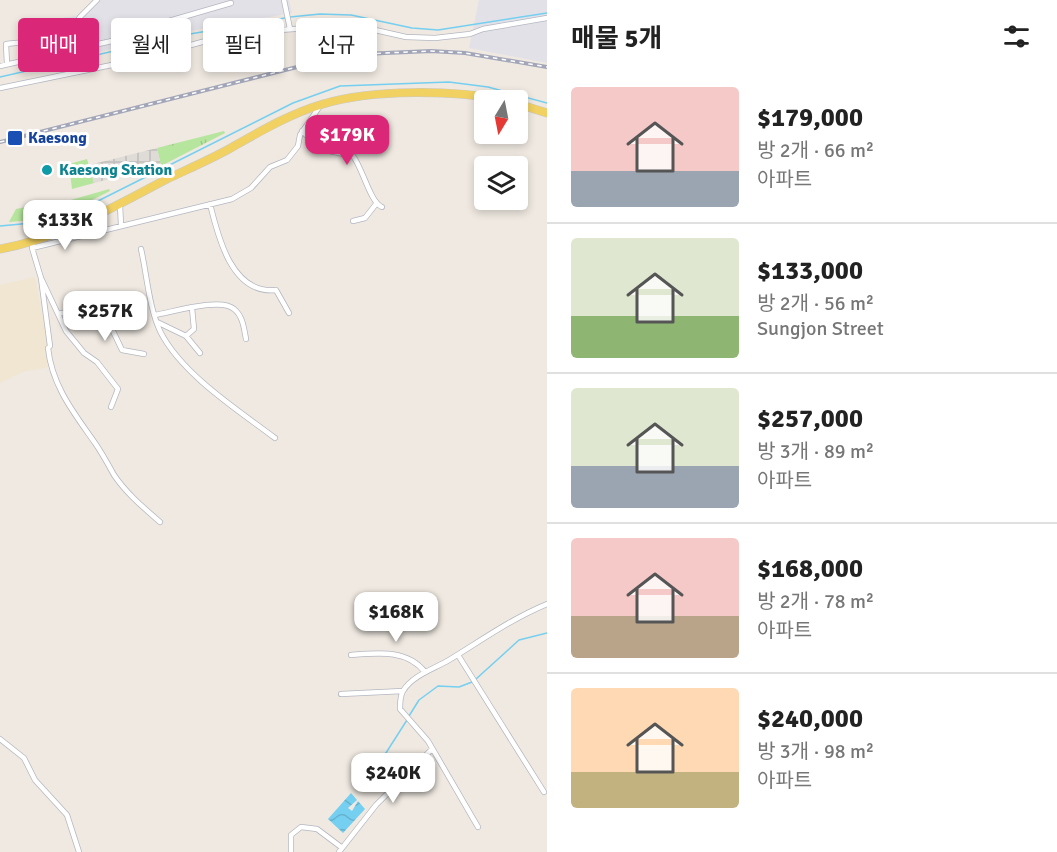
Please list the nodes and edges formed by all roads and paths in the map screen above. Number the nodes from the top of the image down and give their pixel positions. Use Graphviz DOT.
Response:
graph roads {
  1 [pos="98,0"];
  2 [pos="284,0"];
  3 [pos="231,3"];
  4 [pos="79,18"];
  5 [pos="547,18"];
  6 [pos="290,29"];
  7 [pos="18,43"];
  8 [pos="99,44"];
  9 [pos="18,62"];
  10 [pos="7,64"];
  11 [pos="0,66"];
  12 [pos="0,88"];
  13 [pos="474,95"];
  14 [pos="321,104"];
  15 [pos="528,107"];
  16 [pos="547,113"];
  17 [pos="302,131"];
  18 [pos="210,204"];
  19 [pos="376,204"];
  20 [pos="120,206"];
  21 [pos="382,207"];
  22 [pos="353,220"];
  23 [pos="121,225"];
  24 [pos="32,246"];
  25 [pos="0,249"];
  26 [pos="141,249"];
  27 [pos="41,278"];
  28 [pos="192,308"];
  29 [pos="289,313"];
  30 [pos="58,314"];
  31 [pos="155,315"];
  32 [pos="157,322"];
  33 [pos="186,336"];
  34 [pos="246,339"];
  35 [pos="200,353"];
  36 [pos="144,354"];
  37 [pos="111,406"];
  38 [pos="275,438"];
  39 [pos="160,522"];
  40 [pos="547,604"];
  41 [pos="351,655"];
  42 [pos="458,655"];
  43 [pos="425,672"];
  44 [pos="403,691"];
  45 [pos="341,694"];
  46 [pos="0,739"];
  47 [pos="432,749"];
  48 [pos="544,792"];
  49 [pos="478,827"];
  50 [pos="340,850"];
  51 [pos="79,852"];
  52 [pos="291,852"];
  1 -- 4 [label="street"];
  2 -- 6 [label="street"];
  3 -- 8 [label="street"];
  5 -- 6 [label="street"];
  6 -- 12 [label="street"];
  7 -- 10 [label="street"];
  9 -- 10 [label="street"];
  10 -- 11 [label="street"];
  13 -- 14 [label="main road"];
  14 -- 17 [label="street"];
  14 -- 20 [label="main road"];
  15 -- 16 [label="main road"];
  17 -- 18 [label="street"];
  17 -- 19 [label="street"];
  18 -- 23 [label="street"];
  18 -- 29 [label="street"];
  19 -- 21 [label="street"];
  19 -- 22 [label="street"];
  20 -- 23 [label="street"];
  20 -- 24 [label="main road"];
  23 -- 24 [label="street"];
  24 -- 25 [label="main road"];
  24 -- 27 [label="street"];
  26 -- 31 [label="street"];
  27 -- 30 [label="street"];
  27 -- 39 [label="street"];
  28 -- 31 [label="street"];
  28 -- 33 [label="street"];
  28 -- 34 [label="street"];
  30 -- 36 [label="street"];
  30 -- 37 [label="street"];
  31 -- 32 [label="street"];
  32 -- 33 [label="street"];
  32 -- 38 [label="street"];
  33 -- 35 [label="street"];
  40 -- 42 [label="street"];
  41 -- 43 [label="street"];
  42 -- 43 [label="street"];
  42 -- 48 [label="street"];
  43 -- 44 [label="street"];
  44 -- 45 [label="street"];
  44 -- 47 [label="street"];
  46 -- 51 [label="street"];
  47 -- 49 [label="street"];
  47 -- 50 [label="street"];
  50 -- 52 [label="street"];
}
